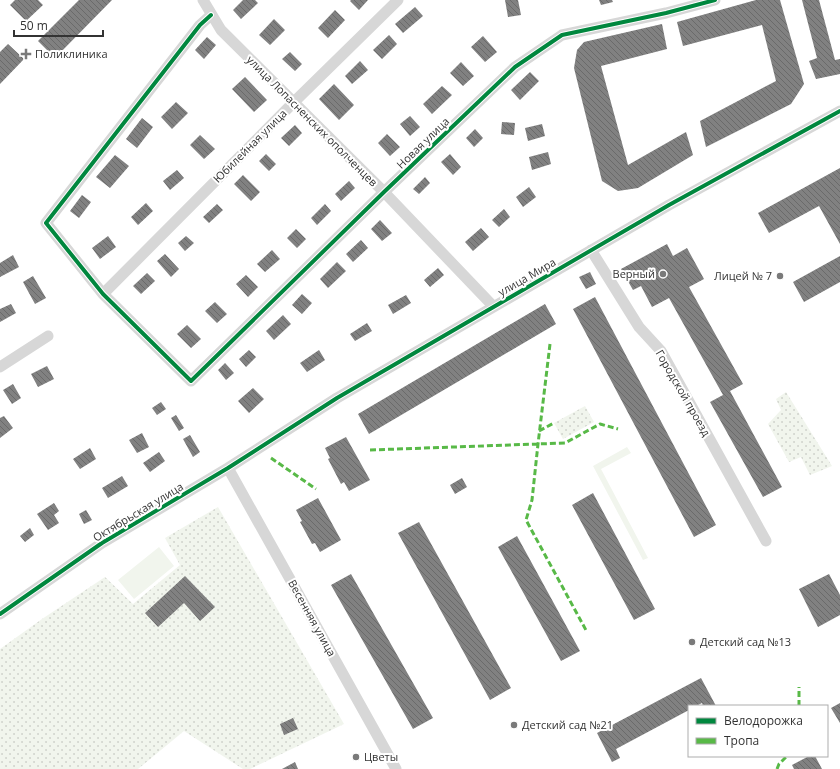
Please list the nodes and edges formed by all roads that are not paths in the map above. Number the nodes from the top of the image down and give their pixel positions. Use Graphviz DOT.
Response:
graph roads {
  1 [pos="203,0"];
  2 [pos="398,0"];
  3 [pos="715,0"];
  4 [pos="211,15"];
  5 [pos="292,103"];
  6 [pos="840,111"];
  7 [pos="384,192"];
  8 [pos="591,250"];
  9 [pos="103,294"];
  10 [pos="494,306"];
  11 [pos="48,336"];
  12 [pos="0,367"];
  13 [pos="228,468"];
  14 [pos="766,541"];
  15 [pos="0,614"];
  16 [pos="396,769"];
  1 -- 4 [label="street, улица Лопасненских ополченцев"];
  2 -- 5 [label="street, Юбилейная улица"];
  3 -- 7 [label="street, Новая улица"];
  4 -- 5 [label="street, улица Лопасненских ополченцев"];
  4 -- 9 [label="street"];
  5 -- 7 [label="street, улица Лопасненских ополченцев"];
  5 -- 9 [label="street, Юбилейная улица"];
  6 -- 8 [label="street, улица Мира"];
  7 -- 9 [label="street, Новая улица"];
  7 -- 10 [label="street, улица Лопасненских ополченцев"];
  8 -- 10 [label="street, улица Мира"];
  8 -- 14 [label="street, Городской проезд"];
  10 -- 13 [label="street, улица Мира"];
  11 -- 12 [label="street"];
  13 -- 15 [label="street, Октябрьская улица"];
  13 -- 16 [label="street, Весенняя улица"];
}
